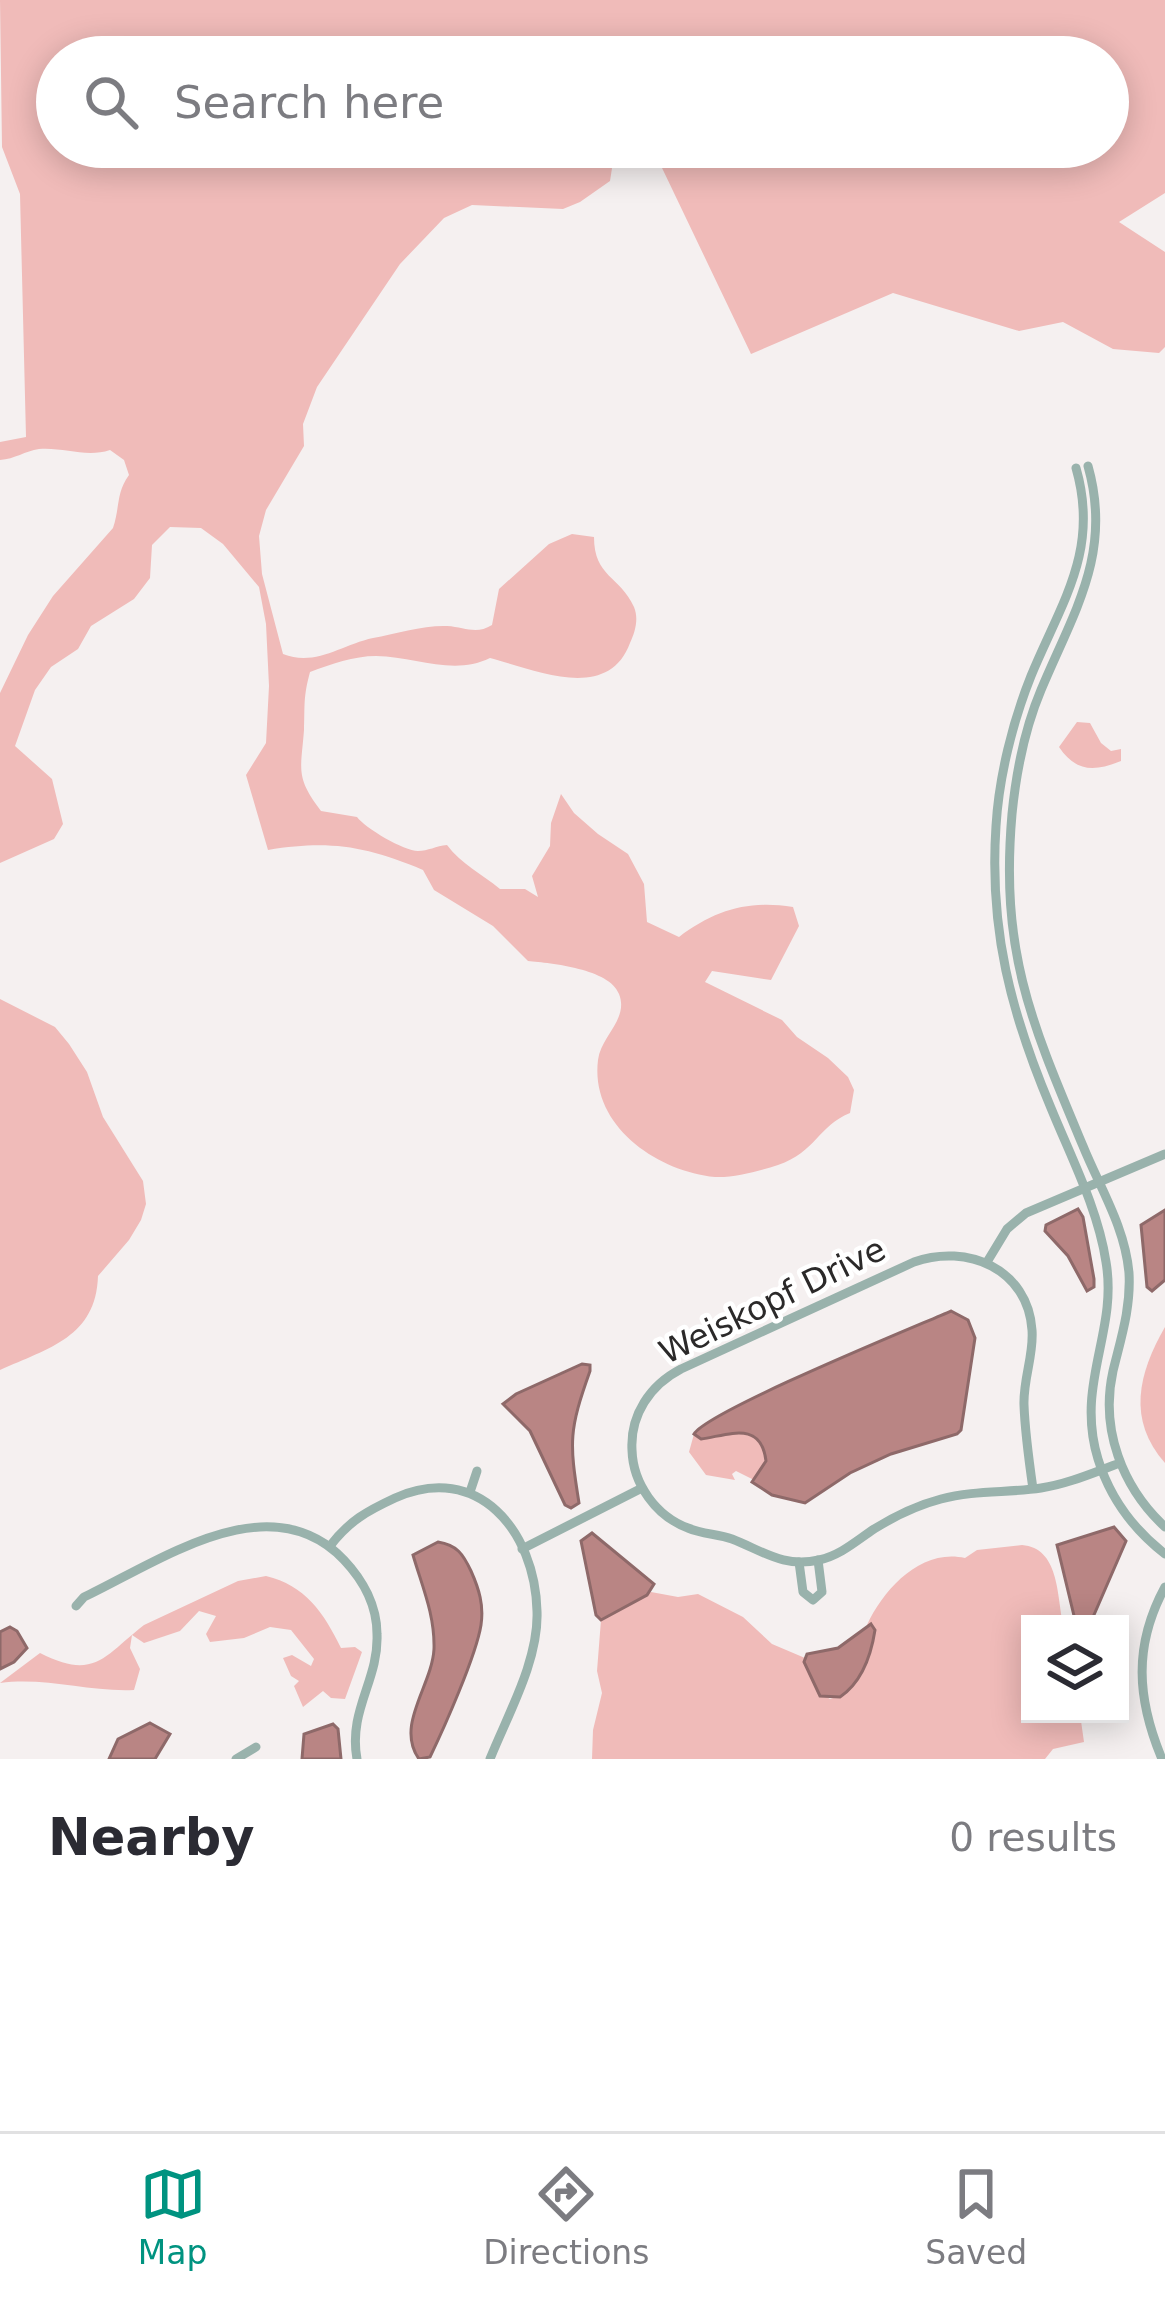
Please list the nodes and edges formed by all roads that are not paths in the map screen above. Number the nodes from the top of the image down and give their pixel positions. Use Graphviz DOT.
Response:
graph roads {
  1 [pos="1165,1154"];
  2 [pos="1099,1181"];
  3 [pos="1083,1188"];
  4 [pos="987,1262"];
  5 [pos="1120,1463"];
  6 [pos="1101,1470"];
  7 [pos="477,1471"];
  8 [pos="642,1488"];
  9 [pos="1033,1489"];
  10 [pos="470,1492"];
  11 [pos="1165,1527"];
  12 [pos="330,1546"];
  13 [pos="522,1549"];
  14 [pos="1165,1554"];
  15 [pos="818,1560"];
  16 [pos="800,1562"];
  17 [pos="1165,1587"];
  18 [pos="76,1606"];
  19 [pos="256,1747"];
  20 [pos="236,1759"];
  21 [pos="357,1759"];
  22 [pos="490,1759"];
  23 [pos="1162,1759"];
  1 -- 2 [label="street"];
  2 -- 3 [label="street"];
  2 -- 3 [label="street"];
  2 -- 5 [label="street"];
  3 -- 4 [label="street"];
  3 -- 6 [label="street"];
  4 -- 8 [label="street, Weiskopf Drive"];
  4 -- 9 [label="street"];
  5 -- 6 [label="street"];
  5 -- 11 [label="street"];
  6 -- 9 [label="street"];
  6 -- 14 [label="street"];
  7 -- 10 [label="street"];
  8 -- 13 [label="street"];
  8 -- 16 [label="street"];
  9 -- 15 [label="street"];
  10 -- 12 [label="street"];
  10 -- 13 [label="street"];
  12 -- 18 [label="street"];
  12 -- 21 [label="street"];
  13 -- 22 [label="street"];
  15 -- 16 [label="street"];
  15 -- 16 [label="street"];
  17 -- 23 [label="street"];
  19 -- 20 [label="street"];
}
